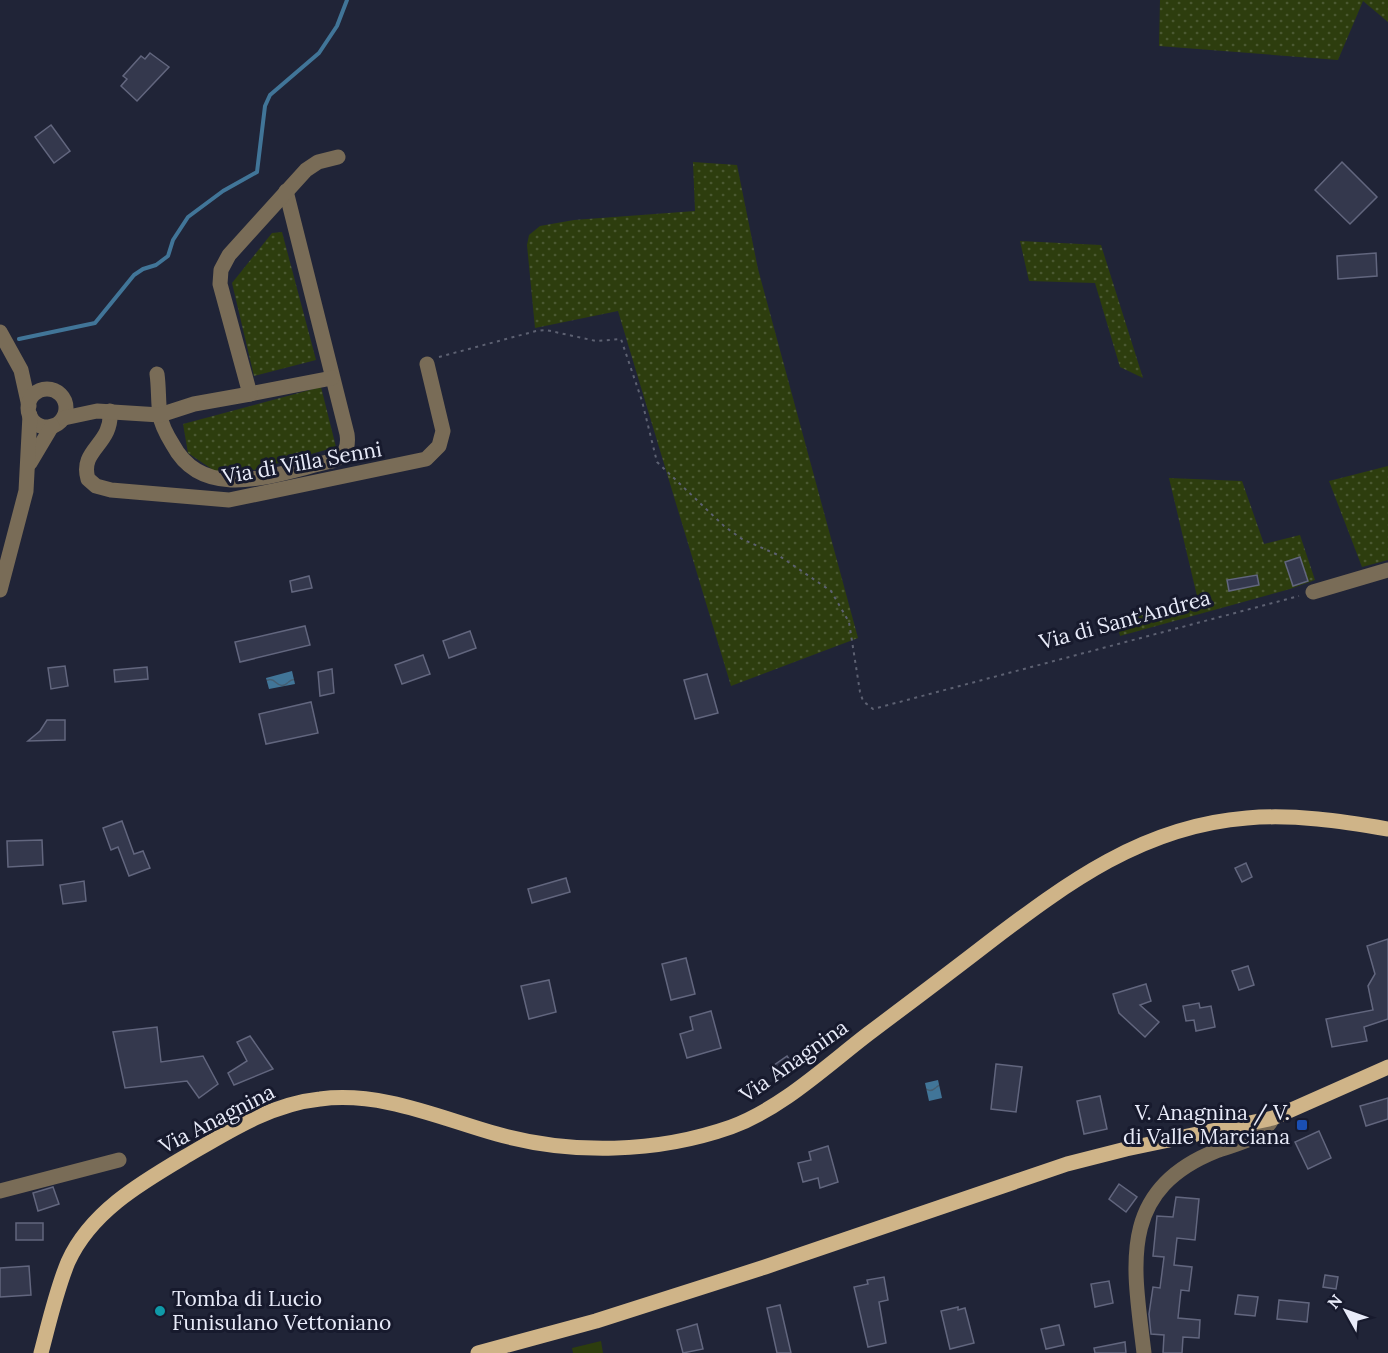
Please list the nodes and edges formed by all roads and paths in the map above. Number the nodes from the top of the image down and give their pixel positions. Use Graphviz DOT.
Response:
graph roads {
  1 [pos="338,157"];
  2 [pos="286,192"];
  3 [pos="0,332"];
  4 [pos="427,363"];
  5 [pos="21,370"];
  6 [pos="157,374"];
  7 [pos="332,378"];
  8 [pos="47,389"];
  9 [pos="250,394"];
  10 [pos="65,401"];
  11 [pos="29,410"];
  12 [pos="91,411"];
  13 [pos="110,411"];
  14 [pos="160,415"];
  15 [pos="58,422"];
  16 [pos="29,465"];
  17 [pos="1388,570"];
  18 [pos="0,590"];
  19 [pos="1313,592"];
  20 [pos="1388,829"];
  21 [pos="1388,1067"];
  22 [pos="1274,1118"];
  23 [pos="119,1160"];
  24 [pos="0,1191"];
  25 [pos="42,1353"];
  26 [pos="478,1353"];
  27 [pos="1144,1353"];
  1 -- 2 [label="street"];
  2 -- 7 [label="street"];
  2 -- 9 [label="street"];
  3 -- 5 [label="street"];
  4 -- 13 [label="street, Via di Villa Senni"];
  4 -- 19 [label="path, Via di Sant'Andrea"];
  5 -- 8 [label="street"];
  5 -- 11 [label="street"];
  6 -- 14 [label="street"];
  7 -- 9 [label="street"];
  7 -- 14 [label="street"];
  8 -- 10 [label="street"];
  8 -- 11 [label="street"];
  9 -- 14 [label="street"];
  10 -- 12 [label="street"];
  10 -- 15 [label="street"];
  11 -- 15 [label="street"];
  11 -- 16 [label="street"];
  12 -- 13 [label="street"];
  12 -- 15 [label="street"];
  13 -- 14 [label="street"];
  15 -- 16 [label="street"];
  16 -- 18 [label="street"];
  17 -- 19 [label="street"];
  20 -- 25 [label="main road, Via Anagnina"];
  21 -- 22 [label="main road"];
  22 -- 26 [label="main road"];
  22 -- 27 [label="street"];
  23 -- 24 [label="street"];
}
